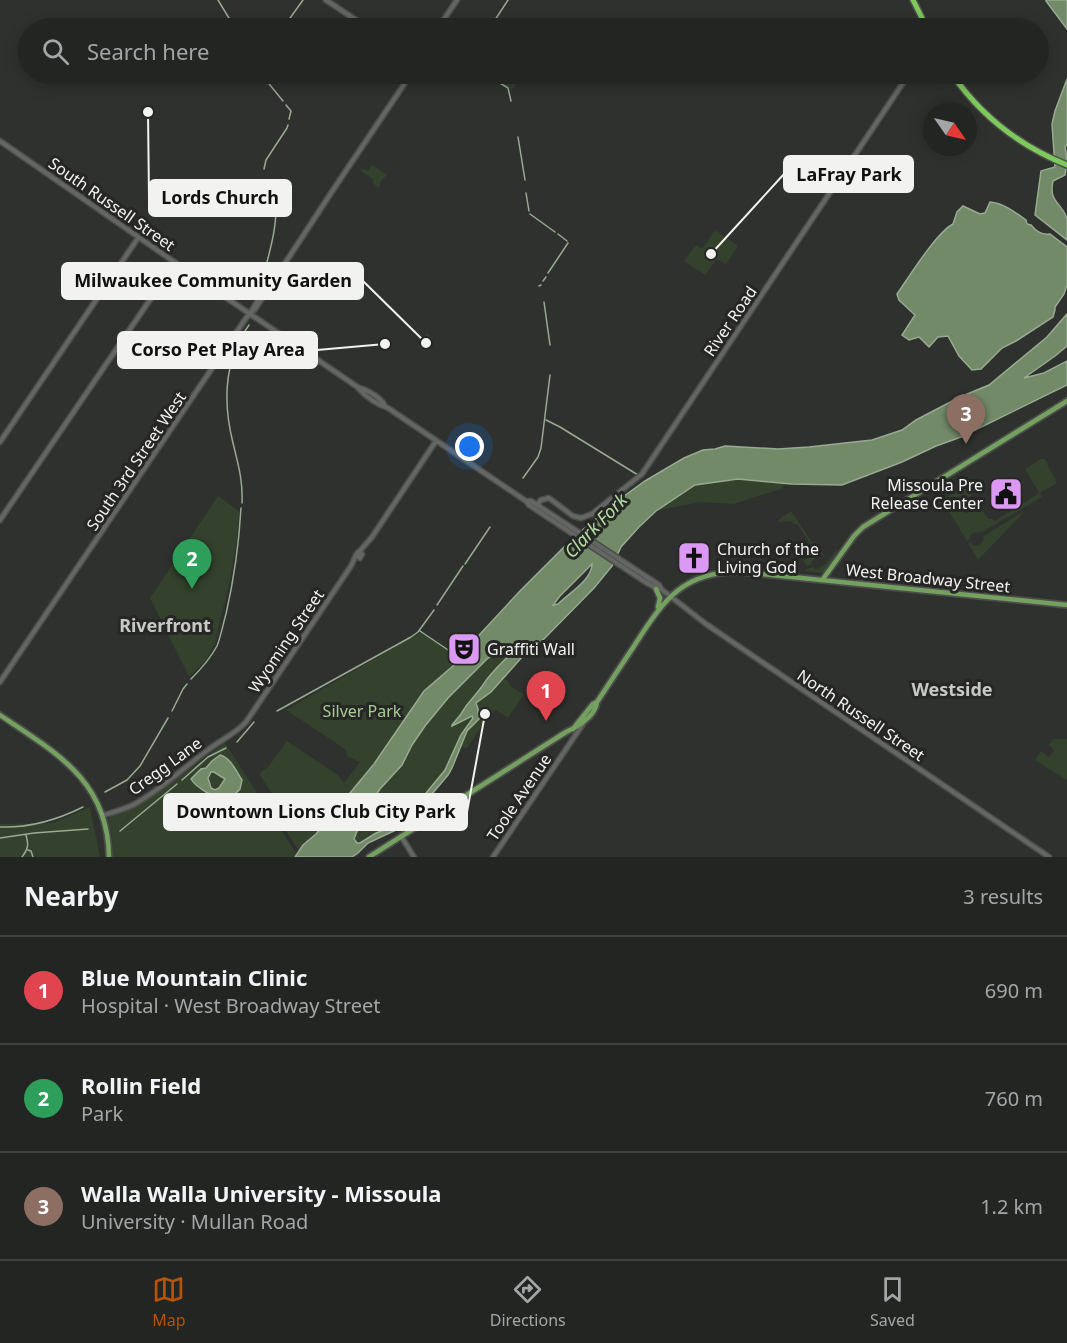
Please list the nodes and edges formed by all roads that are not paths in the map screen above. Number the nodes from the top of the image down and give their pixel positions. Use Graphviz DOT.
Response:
graph roads {
  1 [pos="326,0"];
  2 [pos="457,0"];
  3 [pos="913,0"];
  4 [pos="353,18"];
  5 [pos="445,18"];
  6 [pos="922,18"];
  7 [pos="404,84"];
  8 [pos="902,84"];
  9 [pos="960,84"];
  10 [pos="0,141"];
  11 [pos="1067,165"];
  12 [pos="138,238"];
  13 [pos="175,263"];
  14 [pos="251,312"];
  15 [pos="359,388"];
  16 [pos="1067,401"];
  17 [pos="387,407"];
  18 [pos="436,441"];
  19 [pos="0,442"];
  20 [pos="526,501"];
  21 [pos="537,505"];
  22 [pos="0,520"];
  23 [pos="569,529"];
  24 [pos="823,579"];
  25 [pos="659,589"];
  26 [pos="671,596"];
  27 [pos="1067,605"];
  28 [pos="657,611"];
  29 [pos="0,681"];
  30 [pos="597,702"];
  31 [pos="0,715"];
  32 [pos="585,721"];
  33 [pos="239,729"];
  34 [pos="573,729"];
  35 [pos="565,750"];
  36 [pos="102,816"];
  37 [pos="401,836"];
  38 [pos="109,857"];
  39 [pos="369,857"];
  40 [pos="414,857"];
  41 [pos="493,857"];
  42 [pos="1049,857"];
  1 -- 4 [label="street"];
  2 -- 5 [label="street"];
  3 -- 6 [label="highway"];
  7 -- 14 [label="street, South 3rd Street West"];
  8 -- 21 [label="street, River Road"];
  9 -- 11 [label="highway"];
  10 -- 12 [label="street, South Russell Street"];
  12 -- 13 [label="street, South Russell Street"];
  12 -- 19 [label="street"];
  13 -- 14 [label="street, South Russell Street"];
  13 -- 22 [label="street"];
  14 -- 15 [label="street, South Russell Street"];
  14 -- 29 [label="street, South 3rd Street West"];
  15 -- 17 [label="street, South Russell Street"];
  15 -- 17 [label="street, South Russell Street"];
  16 -- 24 [label="main road"];
  17 -- 18 [label="street, North Russell Street"];
  18 -- 20 [label="street, North Russell Street"];
  18 -- 33 [label="street, Wyoming Street"];
  20 -- 21 [label="street, North Russell Street"];
  20 -- 23 [label="street, North Russell Street"];
  21 -- 23 [label="street, North Russell Street"];
  23 -- 25 [label="street, North Russell Street"];
  24 -- 26 [label="main road, West Broadway Street"];
  24 -- 27 [label="main road, West Broadway Street"];
  25 -- 26 [label="street, North Russell Street"];
  25 -- 28 [label="main road"];
  26 -- 28 [label="main road, West Broadway Street"];
  26 -- 42 [label="street, North Russell Street"];
  28 -- 30 [label="main road, West Broadway Street"];
  30 -- 32 [label="main road, West Broadway Street"];
  30 -- 34 [label="main road, West Broadway Street"];
  31 -- 36 [label="main road"];
  32 -- 34 [label="main road, West Broadway Street"];
  32 -- 35 [label="street, Toole Avenue"];
  33 -- 36 [label="street, Cregg Lane"];
  34 -- 35 [label="street, Toole Avenue"];
  34 -- 37 [label="main road, West Broadway Street"];
  35 -- 41 [label="street, Toole Avenue"];
  36 -- 38 [label="main road"];
  37 -- 39 [label="main road, West Broadway Street"];
  37 -- 40 [label="street"];
}
